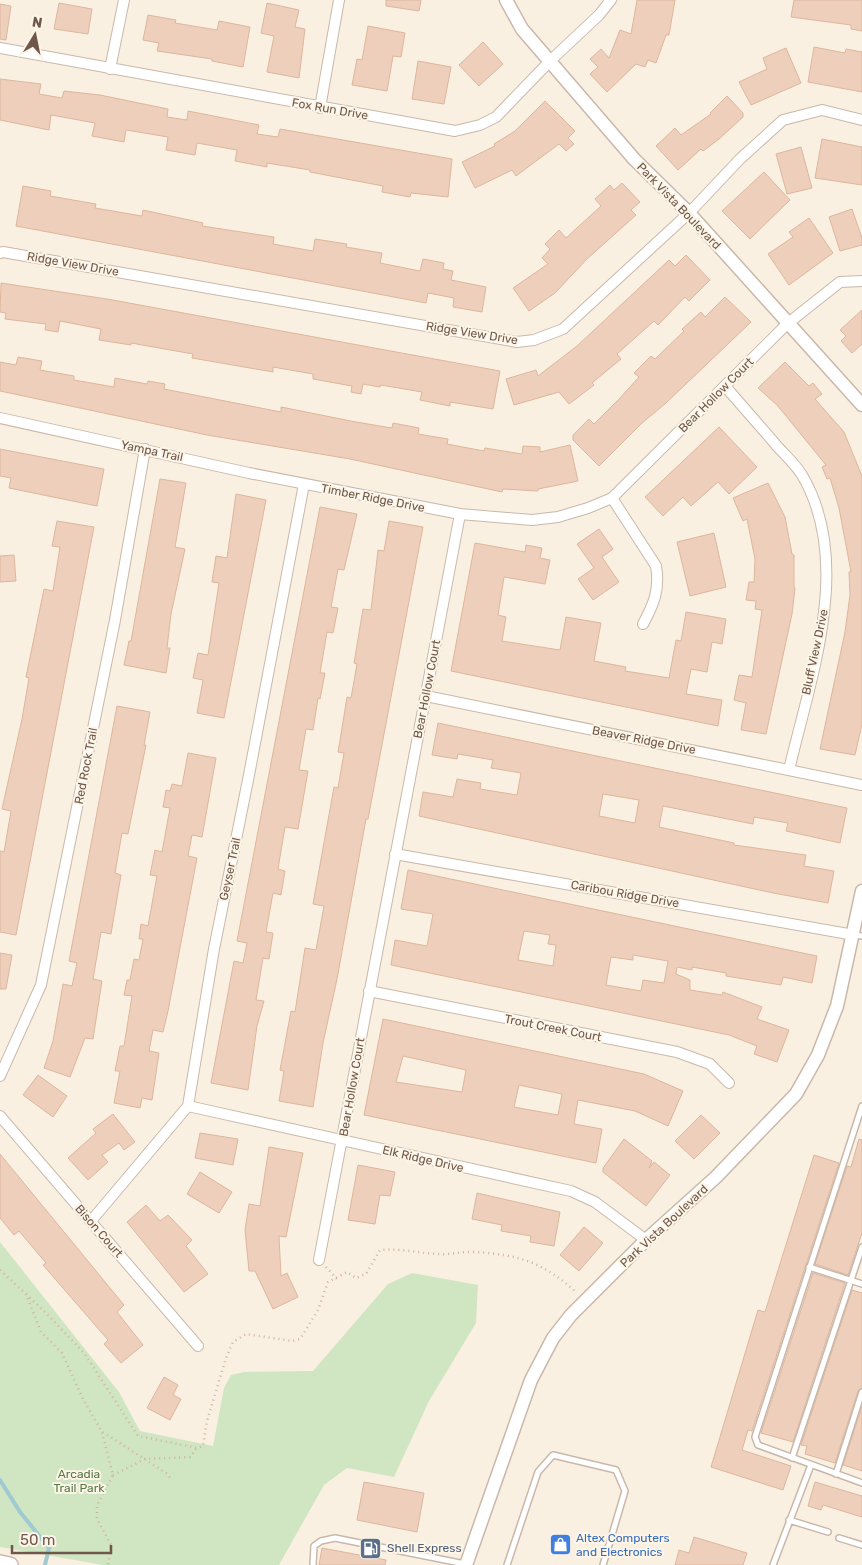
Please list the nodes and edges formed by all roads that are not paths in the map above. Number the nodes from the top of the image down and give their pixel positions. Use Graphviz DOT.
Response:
graph roads {
  1 [pos="124,0"];
  2 [pos="339,0"];
  3 [pos="506,0"];
  4 [pos="611,0"];
  5 [pos="0,48"];
  6 [pos="550,61"];
  7 [pos="110,69"];
  8 [pos="320,108"];
  9 [pos="862,120"];
  10 [pos="689,213"];
  11 [pos="0,253"];
  12 [pos="862,281"];
  13 [pos="787,324"];
  14 [pos="725,386"];
  15 [pos="862,405"];
  16 [pos="0,418"];
  17 [pos="145,449"];
  18 [pos="304,484"];
  19 [pos="612,498"];
  20 [pos="460,514"];
  21 [pos="643,624"];
  22 [pos="426,696"];
  23 [pos="789,770"];
  24 [pos="862,785"];
  25 [pos="395,854"];
  26 [pos="862,891"];
  27 [pos="858,935"];
  28 [pos="368,991"];
  29 [pos="0,1076"];
  30 [pos="729,1083"];
  31 [pos="188,1106"];
  32 [pos="862,1106"];
  33 [pos="0,1116"];
  34 [pos="342,1140"];
  35 [pos="91,1221"];
  36 [pos="646,1240"];
  37 [pos="862,1247"];
  38 [pos="319,1260"];
  39 [pos="810,1267"];
  40 [pos="852,1280"];
  41 [pos="862,1284"];
  42 [pos="198,1346"];
  43 [pos="862,1392"];
  44 [pos="792,1458"];
  45 [pos="811,1466"];
  46 [pos="836,1474"];
  47 [pos="862,1482"];
  48 [pos="789,1520"];
  49 [pos="828,1532"];
  50 [pos="839,1538"];
  51 [pos="862,1545"];
  52 [pos="0,1563"];
  53 [pos="10,1565"];
  54 [pos="313,1565"];
  55 [pos="466,1565"];
  56 [pos="507,1565"];
  57 [pos="603,1565"];
  58 [pos="774,1565"];
  1 -- 7 [label="street"];
  2 -- 8 [label="street"];
  3 -- 6 [label="street, Park Vista Boulevard"];
  4 -- 6 [label="street, Fox Run Drive"];
  5 -- 7 [label="street, Fox Run Drive"];
  6 -- 8 [label="street, Fox Run Drive"];
  6 -- 10 [label="street, Park Vista Boulevard"];
  7 -- 8 [label="street, Fox Run Drive"];
  9 -- 10 [label="street, Ridge View Drive"];
  10 -- 11 [label="street, Ridge View Drive"];
  10 -- 13 [label="street, Park Vista Boulevard"];
  12 -- 13 [label="street, Bear Hollow Court"];
  13 -- 14 [label="street, Bear Hollow Court"];
  13 -- 15 [label="street, Park Vista Boulevard"];
  14 -- 19 [label="street, Bear Hollow Court"];
  14 -- 23 [label="street, Bluff View Drive"];
  16 -- 17 [label="street, Yampa Trail"];
  17 -- 18 [label="street, Yampa Trail"];
  17 -- 29 [label="street, Red Rock Trail"];
  18 -- 20 [label="street, Timber Ridge Drive"];
  18 -- 31 [label="street, Geyser Trail"];
  19 -- 20 [label="street, Bear Hollow Court"];
  19 -- 21 [label="street"];
  20 -- 22 [label="street, Bear Hollow Court"];
  22 -- 23 [label="street, Beaver Ridge Drive"];
  22 -- 25 [label="street, Bear Hollow Court"];
  23 -- 24 [label="street, Beaver Ridge Drive"];
  25 -- 27 [label="street, Caribou Ridge Drive"];
  25 -- 28 [label="street, Bear Hollow Court"];
  26 -- 27 [label="street, Park Vista Boulevard"];
  27 -- 36 [label="street, Park Vista Boulevard"];
  28 -- 30 [label="street, Trout Creek Court"];
  28 -- 34 [label="street, Bear Hollow Court"];
  31 -- 34 [label="street, Elk Ridge Drive"];
  31 -- 35 [label="street"];
  32 -- 39 [label="lane"];
  33 -- 35 [label="street, Bison Court"];
  34 -- 36 [label="street, Elk Ridge Drive"];
  34 -- 38 [label="street, Bear Hollow Court"];
  35 -- 42 [label="street, Bison Court"];
  36 -- 55 [label="street, Park Vista Boulevard"];
  37 -- 40 [label="lane"];
  39 -- 40 [label="lane"];
  39 -- 44 [label="lane"];
  40 -- 41 [label="lane"];
  40 -- 44 [label="lane"];
  43 -- 46 [label="lane"];
  44 -- 45 [label="lane"];
  45 -- 46 [label="lane"];
  45 -- 48 [label="lane"];
  46 -- 47 [label="lane"];
  48 -- 49 [label="lane"];
  48 -- 58 [label="lane"];
  50 -- 51 [label="lane"];
  52 -- 53 [label="main road"];
  54 -- 55 [label="lane"];
  56 -- 57 [label="lane"];
}
